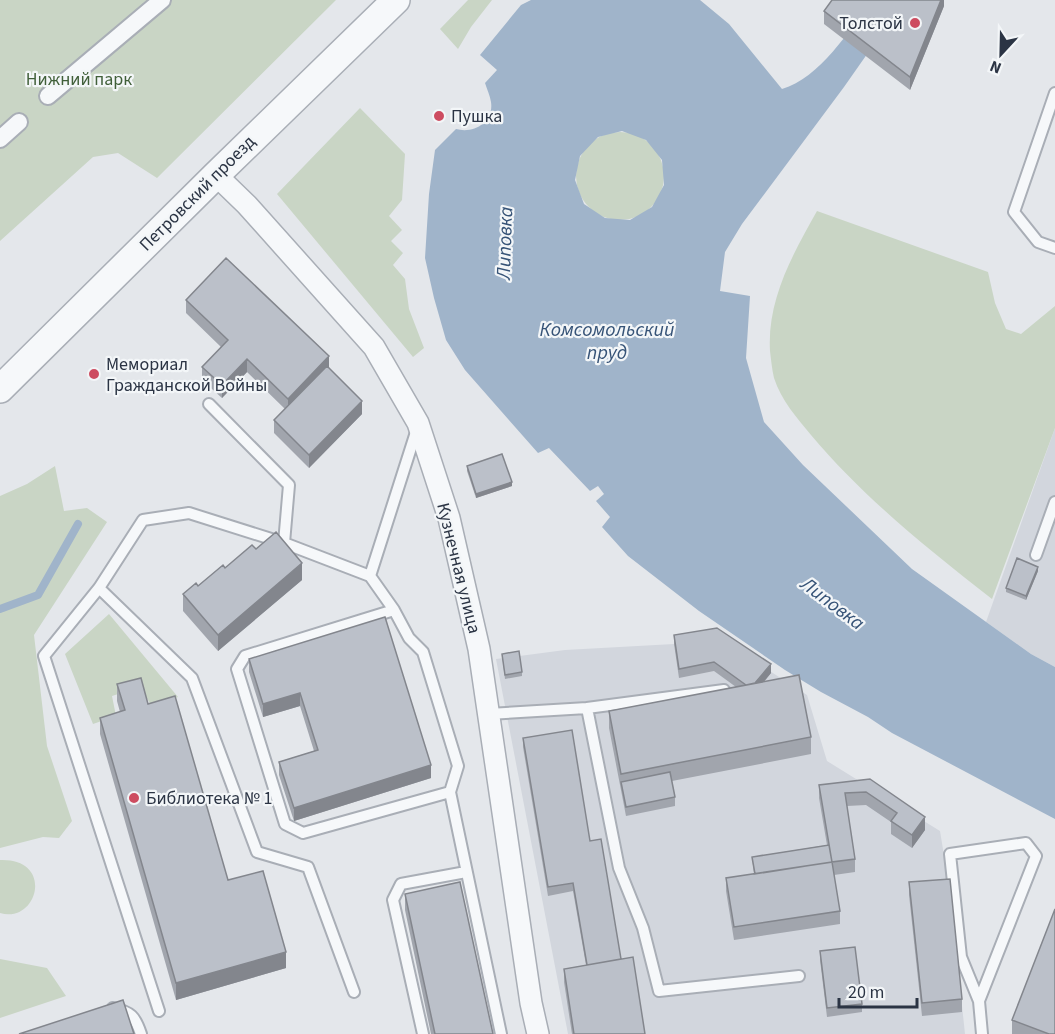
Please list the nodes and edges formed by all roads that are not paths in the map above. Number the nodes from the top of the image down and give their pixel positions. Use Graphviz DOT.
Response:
graph roads {
  1 [pos="162,0"];
  2 [pos="396,0"];
  3 [pos="1055,93"];
  4 [pos="48,96"];
  5 [pos="19,122"];
  6 [pos="0,139"];
  7 [pos="216,175"];
  8 [pos="1055,248"];
  9 [pos="0,389"];
  10 [pos="209,404"];
  11 [pos="418,423"];
  12 [pos="1055,502"];
  13 [pos="284,543"];
  14 [pos="1036,555"];
  15 [pos="370,576"];
  16 [pos="99,588"];
  17 [pos="394,610"];
  18 [pos="730,689"];
  19 [pos="587,708"];
  20 [pos="489,714"];
  21 [pos="450,792"];
  22 [pos="466,872"];
  23 [pos="799,976"];
  24 [pos="354,992"];
  25 [pos="979,1001"];
  26 [pos="102,1011"];
  27 [pos="159,1011"];
  28 [pos="141,1034"];
  29 [pos="423,1034"];
  30 [pos="501,1034"];
  31 [pos="538,1034"];
  32 [pos="982,1034"];
  1 -- 4 [label="street"];
  2 -- 7 [label="street, Петровский проезд"];
  3 -- 8 [label="lane"];
  5 -- 6 [label="street"];
  7 -- 9 [label="street, Петровский проезд"];
  7 -- 11 [label="street, Кузнечная улица"];
  10 -- 13 [label="lane"];
  11 -- 15 [label="lane"];
  11 -- 20 [label="street, Кузнечная улица"];
  12 -- 14 [label="lane"];
  13 -- 15 [label="lane"];
  13 -- 16 [label="lane"];
  15 -- 17 [label="lane"];
  16 -- 24 [label="lane"];
  16 -- 27 [label="lane"];
  17 -- 21 [label="lane"];
  17 -- 21 [label="lane"];
  18 -- 19 [label="lane"];
  19 -- 20 [label="lane"];
  19 -- 23 [label="lane"];
  20 -- 31 [label="street, Кузнечная улица"];
  21 -- 22 [label="lane"];
  22 -- 29 [label="lane"];
  22 -- 30 [label="lane"];
  25 -- 25 [label="lane"];
  25 -- 32 [label="lane"];
  26 -- 28 [label="lane"];
}
